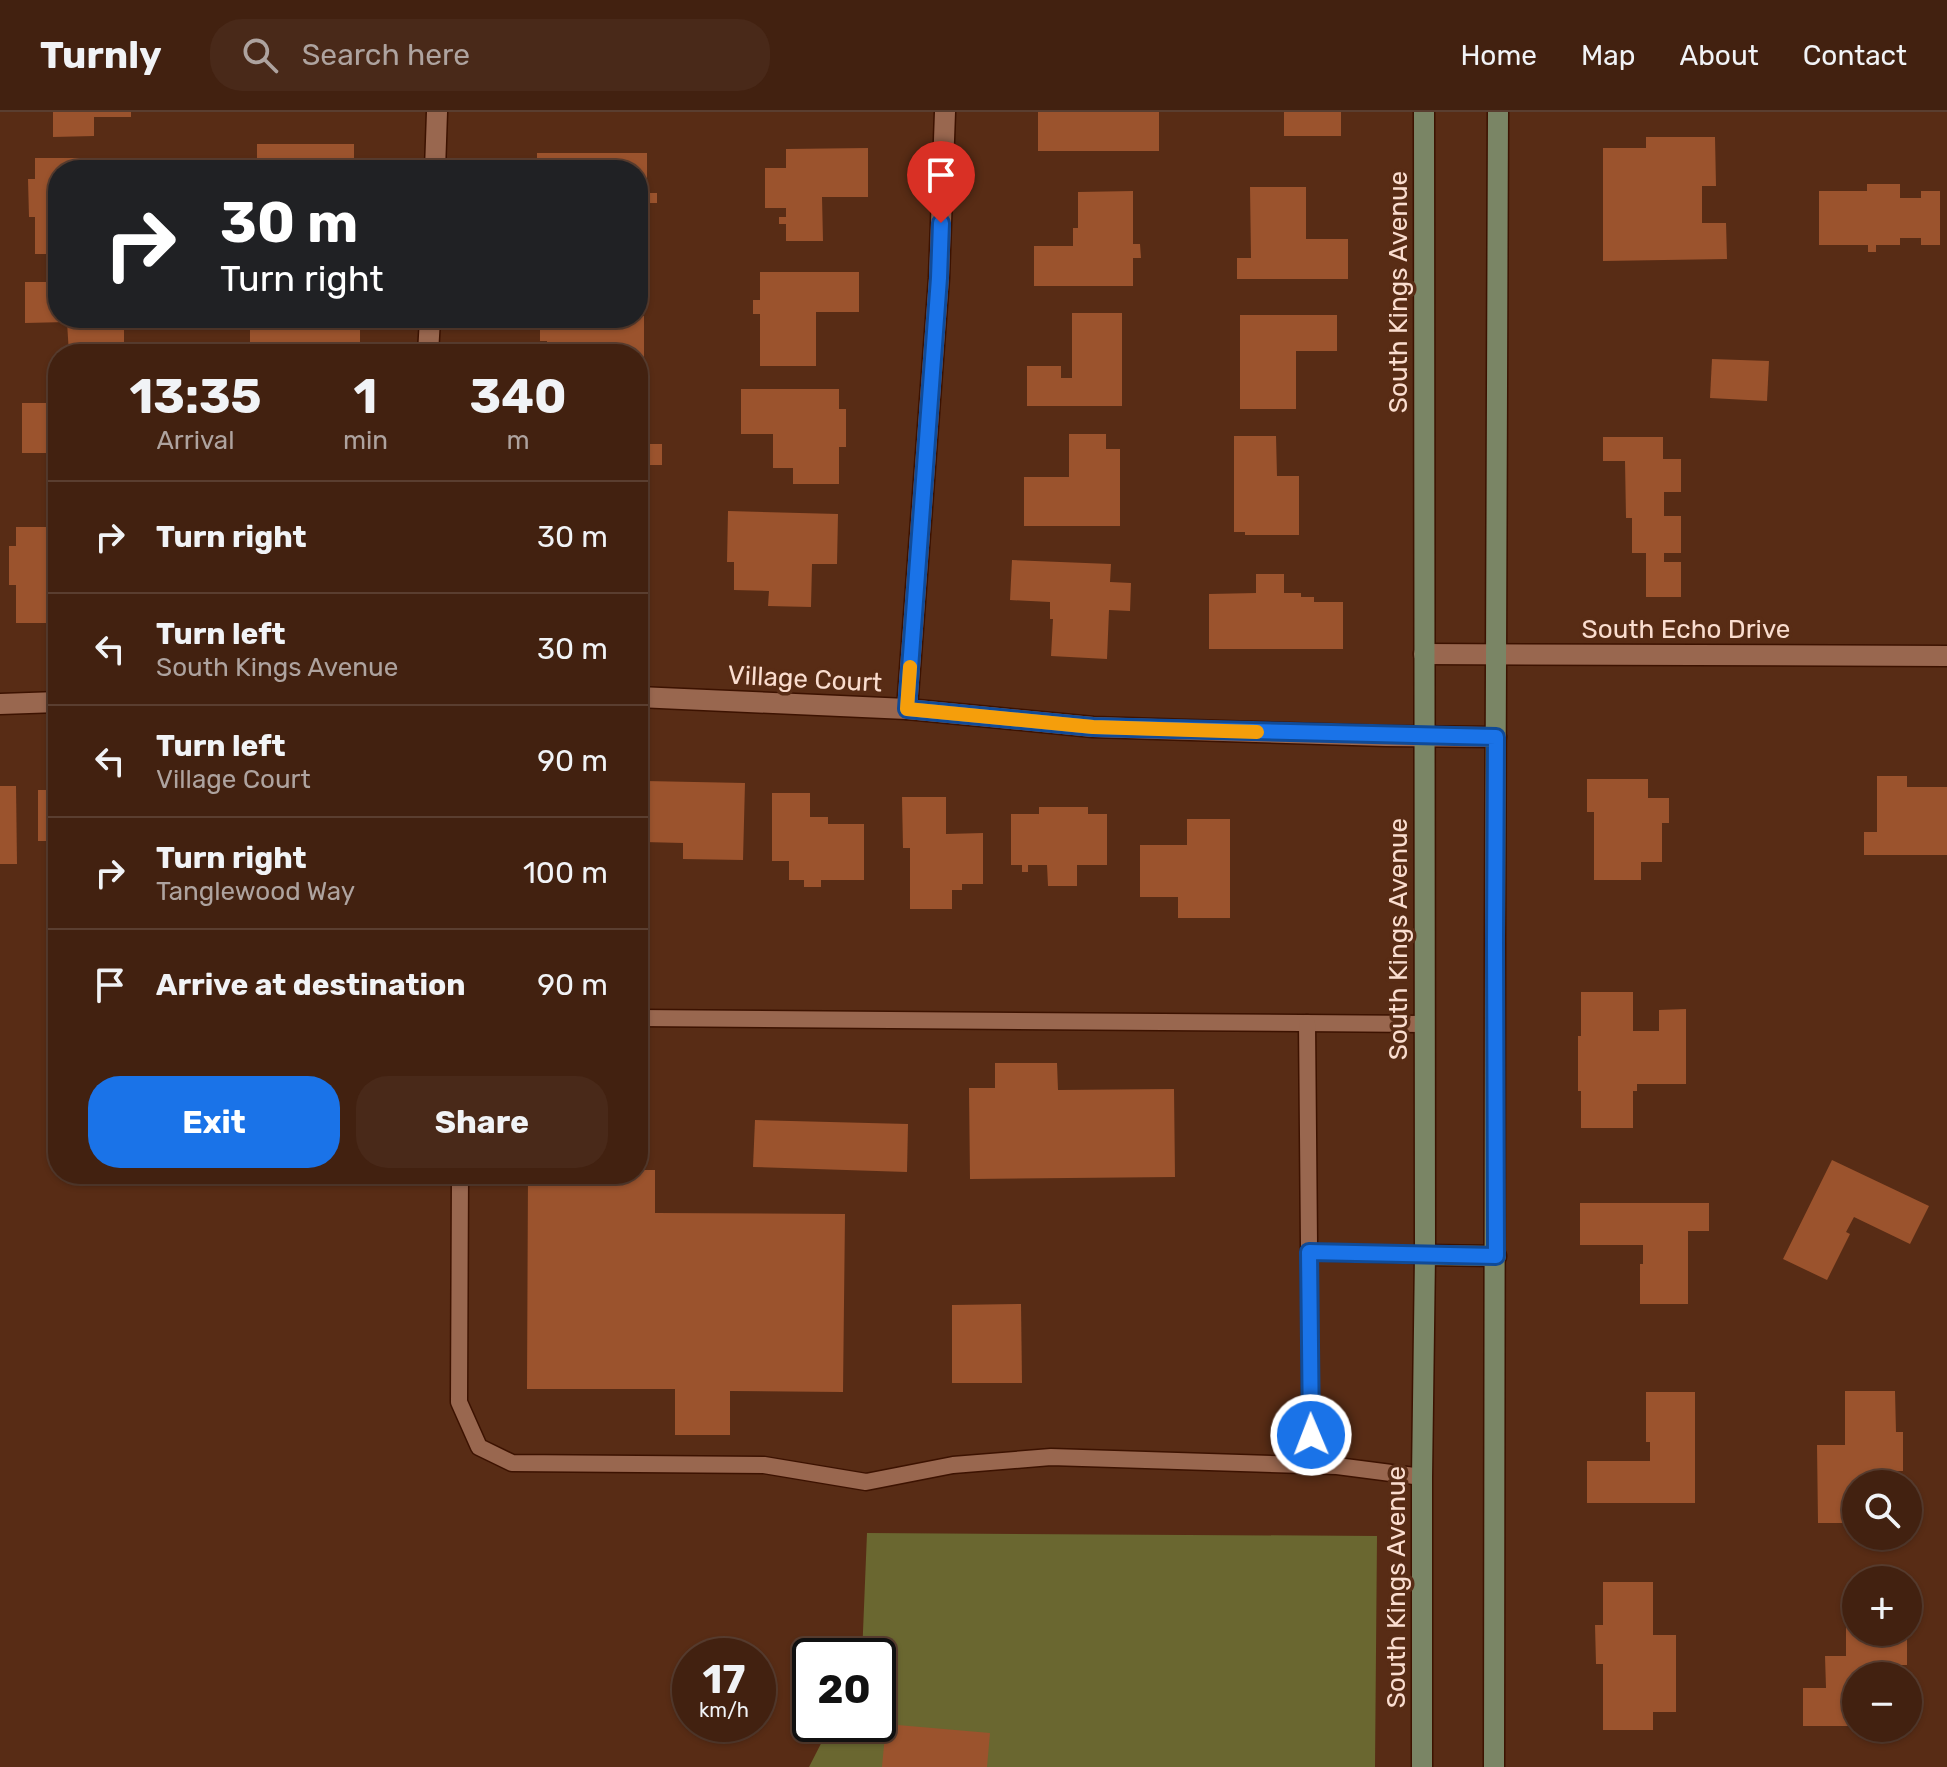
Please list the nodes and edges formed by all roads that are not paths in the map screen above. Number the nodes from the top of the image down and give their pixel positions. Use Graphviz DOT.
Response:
graph roads {
  1 [pos="437,112"];
  2 [pos="945,112"];
  3 [pos="1424,112"];
  4 [pos="1498,112"];
  5 [pos="435,160"];
  6 [pos="1424,654"];
  7 [pos="1496,654"];
  8 [pos="1947,656"];
  9 [pos="648,697"];
  10 [pos="48,702"];
  11 [pos="0,704"];
  12 [pos="907,709"];
  13 [pos="1424,736"];
  14 [pos="1496,737"];
  15 [pos="648,1018"];
  16 [pos="1307,1023"];
  17 [pos="1424,1024"];
  18 [pos="460,1184"];
  19 [pos="1309,1252"];
  20 [pos="1425,1255"];
  21 [pos="1496,1256"];
  22 [pos="1311,1466"];
  23 [pos="1422,1477"];
  24 [pos="1422,1767"];
  25 [pos="1494,1767"];
  1 -- 5 [label="street"];
  2 -- 12 [label="street"];
  3 -- 6 [label="main road, South Kings Avenue"];
  4 -- 7 [label="main road"];
  6 -- 7 [label="street, South Echo Drive"];
  6 -- 13 [label="main road, South Kings Avenue"];
  7 -- 8 [label="street, South Echo Drive"];
  7 -- 14 [label="main road"];
  9 -- 12 [label="street, Village Court"];
  10 -- 11 [label="street"];
  12 -- 13 [label="street, Village Court"];
  13 -- 14 [label="street, Village Court"];
  13 -- 17 [label="main road, South Kings Avenue"];
  14 -- 21 [label="main road"];
  15 -- 16 [label="lane"];
  16 -- 17 [label="lane"];
  16 -- 19 [label="lane"];
  17 -- 20 [label="main road, South Kings Avenue"];
  18 -- 22 [label="lane"];
  19 -- 20 [label="lane"];
  19 -- 22 [label="lane"];
  20 -- 21 [label="main road"];
  20 -- 23 [label="main road, South Kings Avenue"];
  21 -- 25 [label="main road"];
  22 -- 23 [label="lane"];
  23 -- 24 [label="main road, South Kings Avenue"];
}
